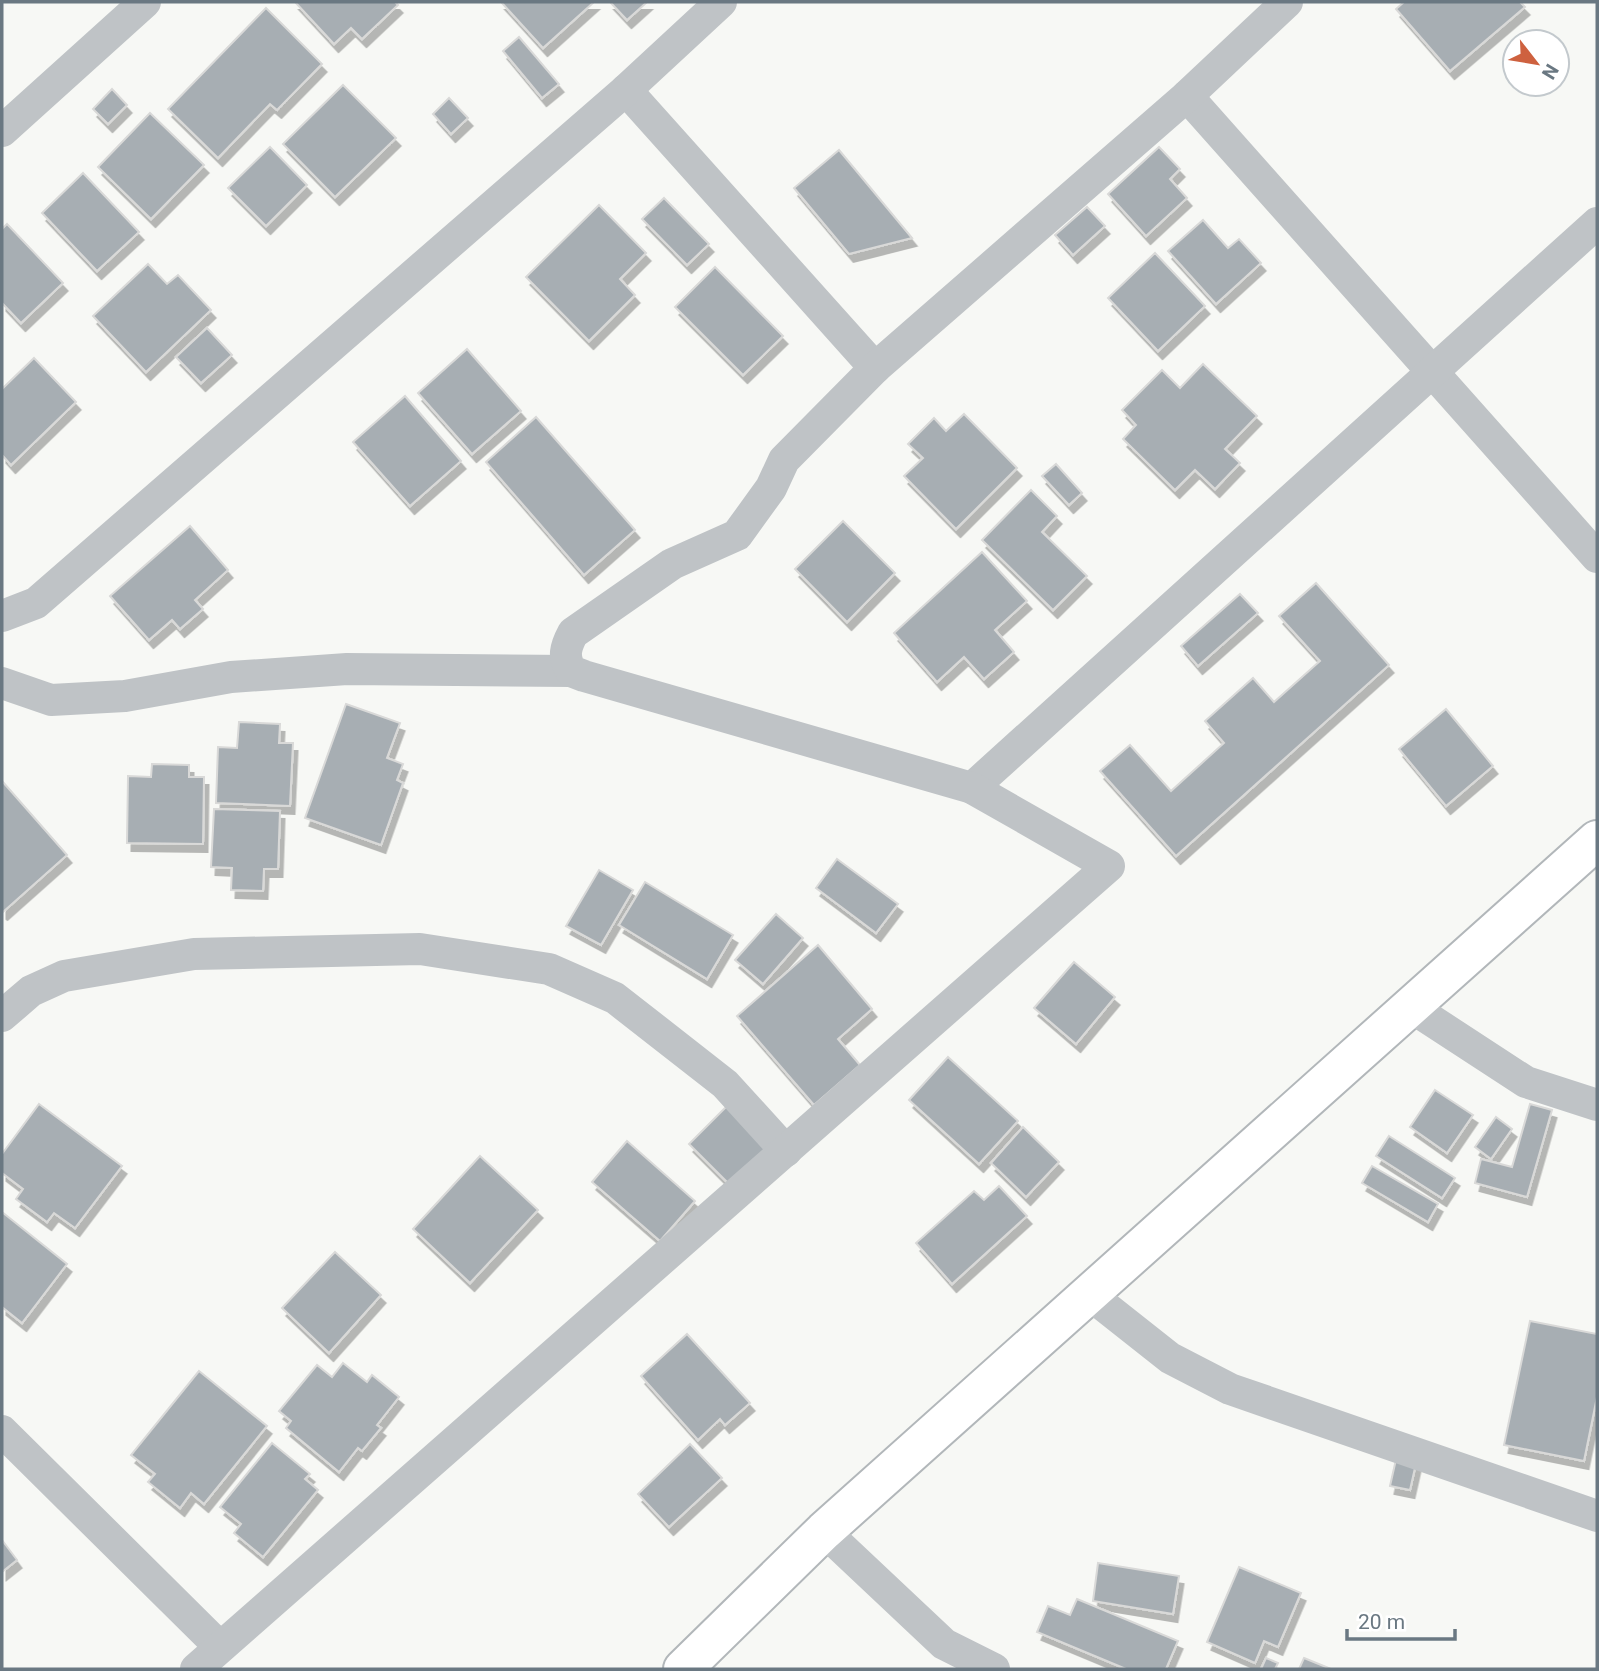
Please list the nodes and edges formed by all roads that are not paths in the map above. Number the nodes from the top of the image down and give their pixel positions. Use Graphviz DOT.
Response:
graph roads {
  1 [pos="145,2"];
  2 [pos="721,2"];
  3 [pos="1287,2"];
  4 [pos="626,90"];
  5 [pos="1186,96"];
  6 [pos="2,131"];
  7 [pos="1597,223"];
  8 [pos="875,368"];
  9 [pos="1433,373"];
  10 [pos="1597,557"];
  11 [pos="2,616"];
  12 [pos="571,671"];
  13 [pos="2,683"];
  14 [pos="972,788"];
  15 [pos="1597,840"];
  16 [pos="1411,1007"];
  17 [pos="2,1016"];
  18 [pos="1597,1105"];
  19 [pos="786,1151"];
  20 [pos="1089,1294"];
  21 [pos="2,1431"];
  22 [pos="1597,1516"];
  23 [pos="824,1531"];
  24 [pos="220,1647"];
  25 [pos="195,1669"];
  26 [pos="683,1669"];
  27 [pos="995,1669"];
  1 -- 6 [label="street"];
  2 -- 4 [label="street"];
  3 -- 5 [label="street"];
  4 -- 8 [label="street"];
  4 -- 11 [label="street"];
  5 -- 8 [label="street"];
  5 -- 9 [label="street"];
  7 -- 9 [label="street"];
  8 -- 12 [label="street"];
  9 -- 10 [label="street"];
  9 -- 14 [label="street"];
  12 -- 13 [label="street"];
  12 -- 14 [label="street"];
  14 -- 19 [label="street"];
  15 -- 16 [label="street"];
  16 -- 18 [label="street"];
  16 -- 20 [label="street"];
  17 -- 19 [label="street"];
  19 -- 24 [label="street"];
  20 -- 22 [label="street"];
  20 -- 23 [label="street"];
  21 -- 24 [label="street"];
  23 -- 26 [label="street"];
  23 -- 27 [label="street"];
  24 -- 25 [label="street"];
}
